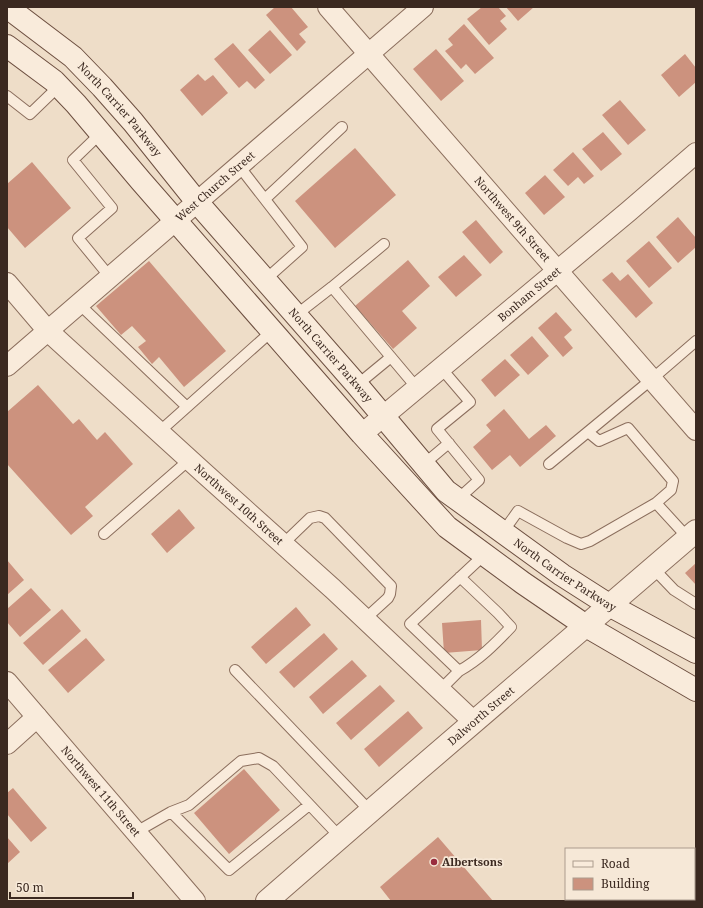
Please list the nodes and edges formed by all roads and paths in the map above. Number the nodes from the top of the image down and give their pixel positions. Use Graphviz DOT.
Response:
graph roads {
  1 [pos="7,7"];
  2 [pos="328,7"];
  3 [pos="424,7"];
  4 [pos="7,46"];
  5 [pos="369,54"];
  6 [pos="59,86"];
  7 [pos="7,96"];
  8 [pos="342,127"];
  9 [pos="101,133"];
  10 [pos="696,153"];
  11 [pos="239,166"];
  12 [pos="265,199"];
  13 [pos="198,202"];
  14 [pos="176,220"];
  15 [pos="384,244"];
  16 [pos="558,271"];
  17 [pos="110,277"];
  18 [pos="265,280"];
  19 [pos="7,283"];
  20 [pos="332,287"];
  21 [pos="79,304"];
  22 [pos="296,315"];
  23 [pos="48,331"];
  24 [pos="272,331"];
  25 [pos="696,341"];
  26 [pos="391,357"];
  27 [pos="7,366"];
  28 [pos="441,368"];
  29 [pos="652,379"];
  30 [pos="357,385"];
  31 [pos="417,388"];
  32 [pos="187,407"];
  33 [pos="383,416"];
  34 [pos="696,430"];
  35 [pos="159,432"];
  36 [pos="588,432"];
  37 [pos="362,434"];
  38 [pos="448,443"];
  39 [pos="189,460"];
  40 [pos="424,464"];
  41 [pos="549,464"];
  42 [pos="458,499"];
  43 [pos="656,503"];
  44 [pos="503,532"];
  45 [pos="104,534"];
  46 [pos="692,535"];
  47 [pos="283,544"];
  48 [pos="484,555"];
  49 [pos="653,568"];
  50 [pos="460,577"];
  51 [pos="696,604"];
  52 [pos="609,605"];
  53 [pos="365,619"];
  54 [pos="586,626"];
  55 [pos="696,652"];
  56 [pos="235,670"];
  57 [pos="459,671"];
  58 [pos="7,682"];
  59 [pos="440,690"];
  60 [pos="696,690"];
  61 [pos="37,717"];
  62 [pos="474,722"];
  63 [pos="7,744"];
  64 [pos="309,805"];
  65 [pos="370,811"];
  66 [pos="171,812"];
  67 [pos="136,832"];
  68 [pos="340,837"];
  69 [pos="195,901"];
  70 [pos="267,901"];
  1 -- 13 [label="main road, North Carrier Parkway"];
  2 -- 5 [label="street, Northwest 9th Street"];
  3 -- 5 [label="street, West Church Street"];
  4 -- 6 [label="main road"];
  5 -- 11 [label="street, West Church Street"];
  5 -- 16 [label="street, Northwest 9th Street"];
  6 -- 7 [label="lane"];
  6 -- 9 [label="main road"];
  8 -- 12 [label="lane"];
  9 -- 14 [label="main road"];
  9 -- 17 [label="lane"];
  10 -- 16 [label="street, Bonham Street"];
  11 -- 12 [label="lane"];
  11 -- 13 [label="street, West Church Street"];
  12 -- 18 [label="lane"];
  13 -- 14 [label="street, West Church Street"];
  13 -- 18 [label="main road, North Carrier Parkway"];
  14 -- 17 [label="street, West Church Street"];
  14 -- 24 [label="main road"];
  15 -- 20 [label="lane"];
  16 -- 28 [label="street, Bonham Street"];
  16 -- 29 [label="street, Northwest 9th Street"];
  17 -- 21 [label="street, West Church Street"];
  18 -- 22 [label="main road, North Carrier Parkway"];
  19 -- 23 [label="street, Northwest 10th Street"];
  20 -- 22 [label="lane"];
  20 -- 26 [label="lane"];
  21 -- 23 [label="street, West Church Street"];
  21 -- 32 [label="lane"];
  22 -- 30 [label="main road, North Carrier Parkway"];
  23 -- 27 [label="street, West Church Street"];
  23 -- 35 [label="street, Northwest 10th Street"];
  24 -- 32 [label="lane"];
  24 -- 37 [label="main road"];
  25 -- 29 [label="lane"];
  26 -- 30 [label="lane"];
  26 -- 31 [label="lane"];
  28 -- 31 [label="street, Bonham Street"];
  28 -- 38 [label="lane"];
  29 -- 34 [label="street, Northwest 9th Street"];
  29 -- 36 [label="lane"];
  30 -- 33 [label="main road, North Carrier Parkway"];
  31 -- 33 [label="street, Bonham Street"];
  32 -- 35 [label="lane"];
  33 -- 37 [label="street, Bonham Street"];
  33 -- 40 [label="main road, North Carrier Parkway"];
  35 -- 39 [label="street, Northwest 10th Street"];
  36 -- 41 [label="lane"];
  36 -- 43 [label="lane"];
  37 -- 48 [label="main road"];
  38 -- 40 [label="lane"];
  38 -- 42 [label="lane"];
  39 -- 45 [label="lane"];
  39 -- 47 [label="street, Northwest 10th Street"];
  40 -- 42 [label="main road, North Carrier Parkway"];
  42 -- 44 [label="main road, North Carrier Parkway"];
  43 -- 44 [label="lane"];
  43 -- 46 [label="lane"];
  44 -- 52 [label="main road, North Carrier Parkway"];
  46 -- 49 [label="main road, Dalworth Street"];
  47 -- 53 [label="street, Northwest 10th Street"];
  47 -- 53 [label="lane"];
  48 -- 50 [label="lane"];
  48 -- 54 [label="main road"];
  49 -- 51 [label="lane"];
  49 -- 52 [label="main road, Dalworth Street"];
  50 -- 57 [label="lane"];
  50 -- 57 [label="lane"];
  52 -- 54 [label="main road, Dalworth Street"];
  52 -- 55 [label="main road, North Carrier Parkway"];
  53 -- 59 [label="street, Northwest 10th Street"];
  54 -- 60 [label="main road"];
  54 -- 62 [label="main road, Dalworth Street"];
  56 -- 65 [label="lane"];
  57 -- 59 [label="lane"];
  58 -- 61 [label="street, Northwest 11th Street"];
  59 -- 62 [label="street, Northwest 10th Street"];
  61 -- 63 [label="street"];
  61 -- 67 [label="street, Northwest 11th Street"];
  62 -- 65 [label="main road, Dalworth Street"];
  64 -- 66 [label="lane"];
  64 -- 66 [label="lane"];
  64 -- 68 [label="lane"];
  65 -- 68 [label="main road, Dalworth Street"];
  66 -- 67 [label="lane"];
  67 -- 69 [label="street, Northwest 11th Street"];
  68 -- 70 [label="main road, Dalworth Street"];
}
